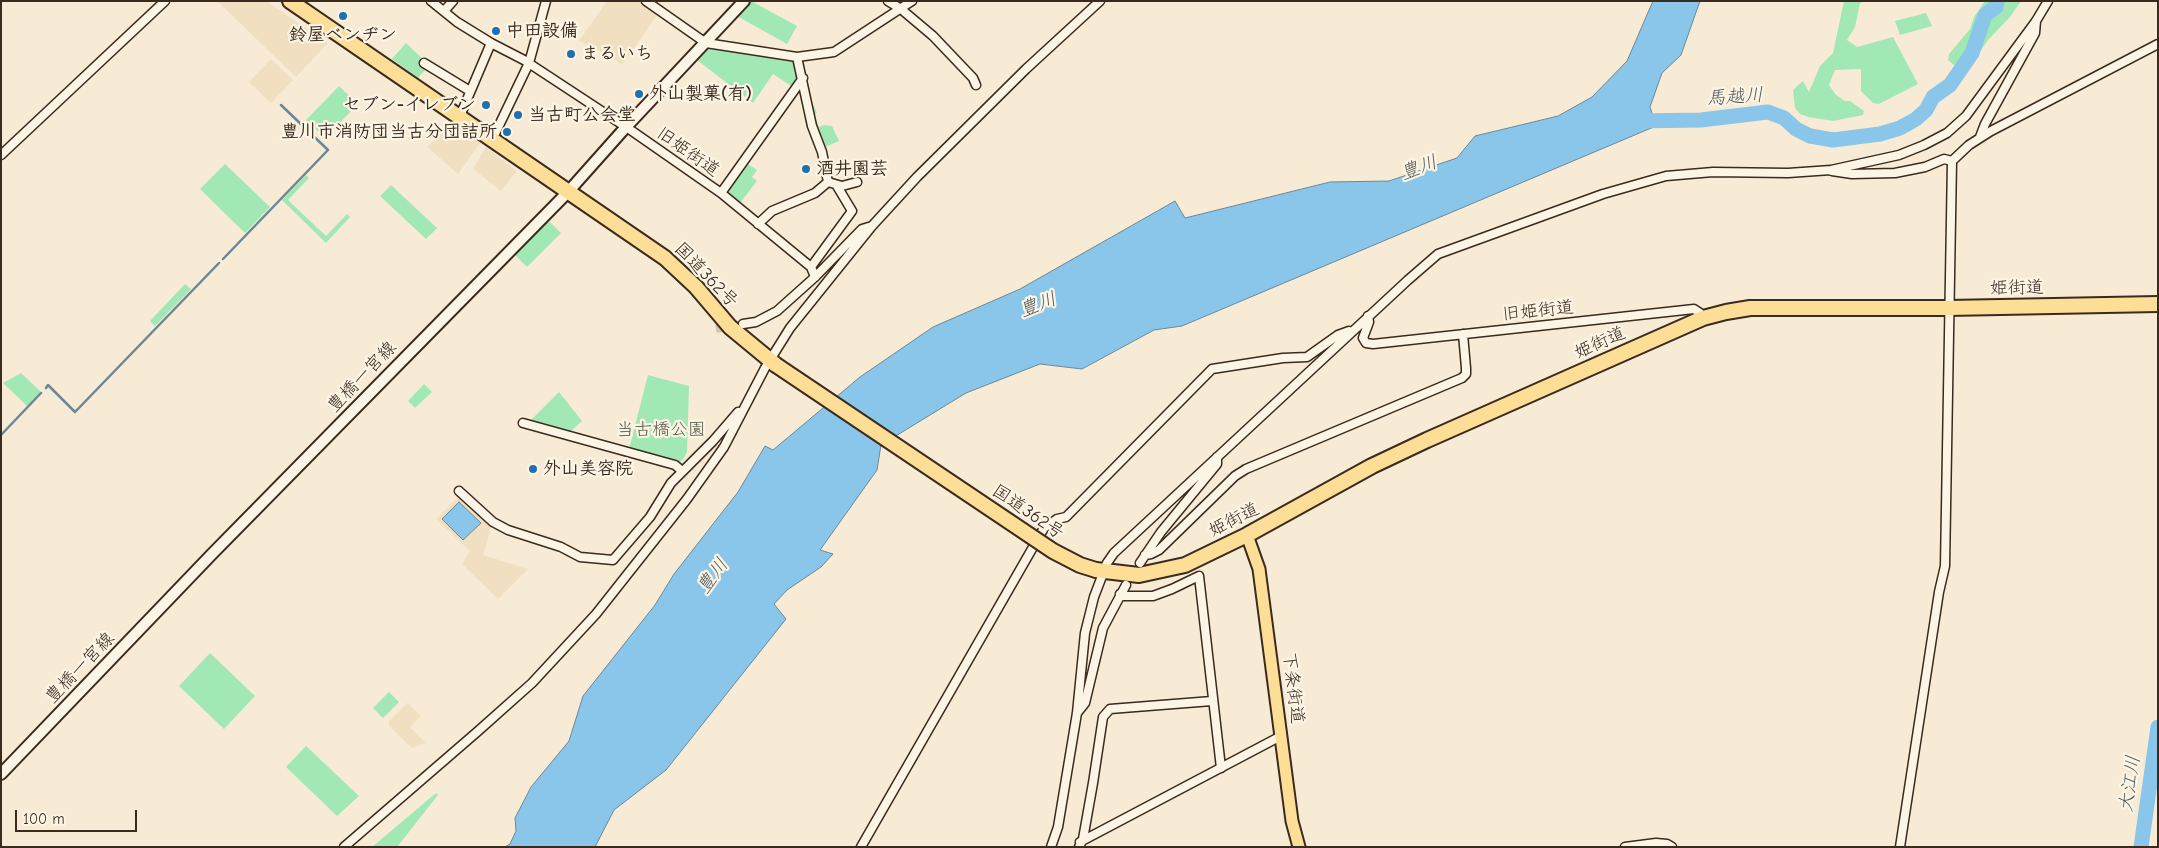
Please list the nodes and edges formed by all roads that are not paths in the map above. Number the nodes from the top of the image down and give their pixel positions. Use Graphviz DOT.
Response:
graph roads {
  1 [pos="165,1"];
  2 [pos="431,1"];
  3 [pos="452,1"];
  4 [pos="546,1"];
  5 [pos="646,1"];
  6 [pos="744,1"];
  7 [pos="888,1"];
  8 [pos="912,1"];
  9 [pos="1100,1"];
  10 [pos="2048,1"];
  11 [pos="297,3"];
  12 [pos="901,9"];
  13 [pos="444,11"];
  14 [pos="2036,21"];
  15 [pos="491,43"];
  16 [pos="706,43"];
  17 [pos="2158,44"];
  18 [pos="798,56"];
  19 [pos="424,63"];
  20 [pos="529,63"];
  21 [pos="803,78"];
  22 [pos="976,85"];
  23 [pos="470,91"];
  24 [pos="460,116"];
  25 [pos="625,128"];
  26 [pos="1980,137"];
  27 [pos="492,140"];
  28 [pos="1,155"];
  29 [pos="1952,161"];
  30 [pos="1831,170"];
  31 [pos="828,182"];
  32 [pos="857,182"];
  33 [pos="838,186"];
  34 [pos="568,192"];
  35 [pos="721,193"];
  36 [pos="758,224"];
  37 [pos="872,226"];
  38 [pos="811,267"];
  39 [pos="816,276"];
  40 [pos="2158,304"];
  41 [pos="1948,308"];
  42 [pos="1368,316"];
  43 [pos="1703,318"];
  44 [pos="743,324"];
  45 [pos="1354,329"];
  46 [pos="1463,334"];
  47 [pos="773,362"];
  48 [pos="747,401"];
  49 [pos="523,423"];
  50 [pos="1217,457"];
  51 [pos="682,471"];
  52 [pos="459,491"];
  53 [pos="1247,535"];
  54 [pos="1146,555"];
  55 [pos="1140,563"];
  56 [pos="1099,571"];
  57 [pos="1126,586"];
  58 [pos="1120,594"];
  59 [pos="1212,700"];
  60 [pos="1077,713"];
  61 [pos="1281,736"];
  62 [pos="1220,768"];
  63 [pos="1,774"];
  64 [pos="1079,844"];
  65 [pos="344,847"];
  66 [pos="861,847"];
  67 [pos="1051,847"];
  68 [pos="1299,847"];
  69 [pos="1625,847"];
  70 [pos="1672,847"];
  71 [pos="1900,847"];
  1 -- 28 [label="street"];
  2 -- 13 [label="street, 旧姫街道"];
  3 -- 13 [label="street"];
  4 -- 20 [label="street"];
  5 -- 16 [label="street"];
  6 -- 16 [label="main road, 豊橋一宮線"];
  7 -- 12 [label="street"];
  8 -- 12 [label="street"];
  9 -- 37 [label="street"];
  10 -- 14 [label="street"];
  11 -- 24 [label="highway, 国道362号"];
  12 -- 18 [label="street"];
  12 -- 22 [label="street"];
  13 -- 15 [label="street, 旧姫街道"];
  14 -- 26 [label="street"];
  14 -- 30 [label="street"];
  15 -- 20 [label="street, 旧姫街道"];
  15 -- 23 [label="street"];
  16 -- 18 [label="street"];
  16 -- 25 [label="main road, 豊橋一宮線"];
  17 -- 26 [label="street"];
  18 -- 21 [label="street"];
  19 -- 23 [label="street"];
  20 -- 25 [label="street, 旧姫街道"];
  20 -- 27 [label="street"];
  21 -- 31 [label="street"];
  21 -- 35 [label="street"];
  23 -- 24 [label="street"];
  24 -- 27 [label="highway, 国道362号"];
  25 -- 34 [label="main road, 豊橋一宮線"];
  25 -- 35 [label="street, 旧姫街道"];
  26 -- 29 [label="street"];
  27 -- 34 [label="highway, 国道362号"];
  29 -- 30 [label="street"];
  29 -- 41 [label="street"];
  30 -- 42 [label="street"];
  31 -- 33 [label="street"];
  31 -- 36 [label="street"];
  32 -- 33 [label="street"];
  33 -- 38 [label="street"];
  34 -- 47 [label="highway, 国道362号"];
  34 -- 63 [label="main road, 豊橋一宮線"];
  35 -- 36 [label="street, 旧姫街道"];
  36 -- 38 [label="street, 旧姫街道"];
  37 -- 39 [label="street"];
  37 -- 47 [label="street"];
  38 -- 39 [label="street, 旧姫街道"];
  39 -- 44 [label="street"];
  40 -- 41 [label="highway, 姫街道"];
  41 -- 43 [label="highway, 姫街道"];
  41 -- 71 [label="street"];
  42 -- 45 [label="street"];
  42 -- 46 [label="street, 旧姫街道"];
  43 -- 46 [label="street, 旧姫街道"];
  43 -- 53 [label="highway, 姫街道"];
  45 -- 50 [label="street"];
  45 -- 66 [label="street"];
  46 -- 54 [label="street"];
  47 -- 48 [label="street"];
  47 -- 56 [label="highway, 国道362号, bridge"];
  48 -- 51 [label="street"];
  48 -- 65 [label="street"];
  49 -- 51 [label="street"];
  50 -- 54 [label="street"];
  50 -- 56 [label="street"];
  51 -- 52 [label="street"];
  53 -- 56 [label="highway, 姫街道"];
  53 -- 61 [label="main road, 下条街道"];
  54 -- 55 [label="street"];
  56 -- 60 [label="street"];
  57 -- 58 [label="street"];
  58 -- 59 [label="street"];
  58 -- 60 [label="street"];
  59 -- 62 [label="street"];
  59 -- 64 [label="street"];
  60 -- 67 [label="street"];
  61 -- 62 [label="street"];
  61 -- 68 [label="main road, 下条街道"];
  62 -- 64 [label="street"];
  69 -- 70 [label="street"];
}
